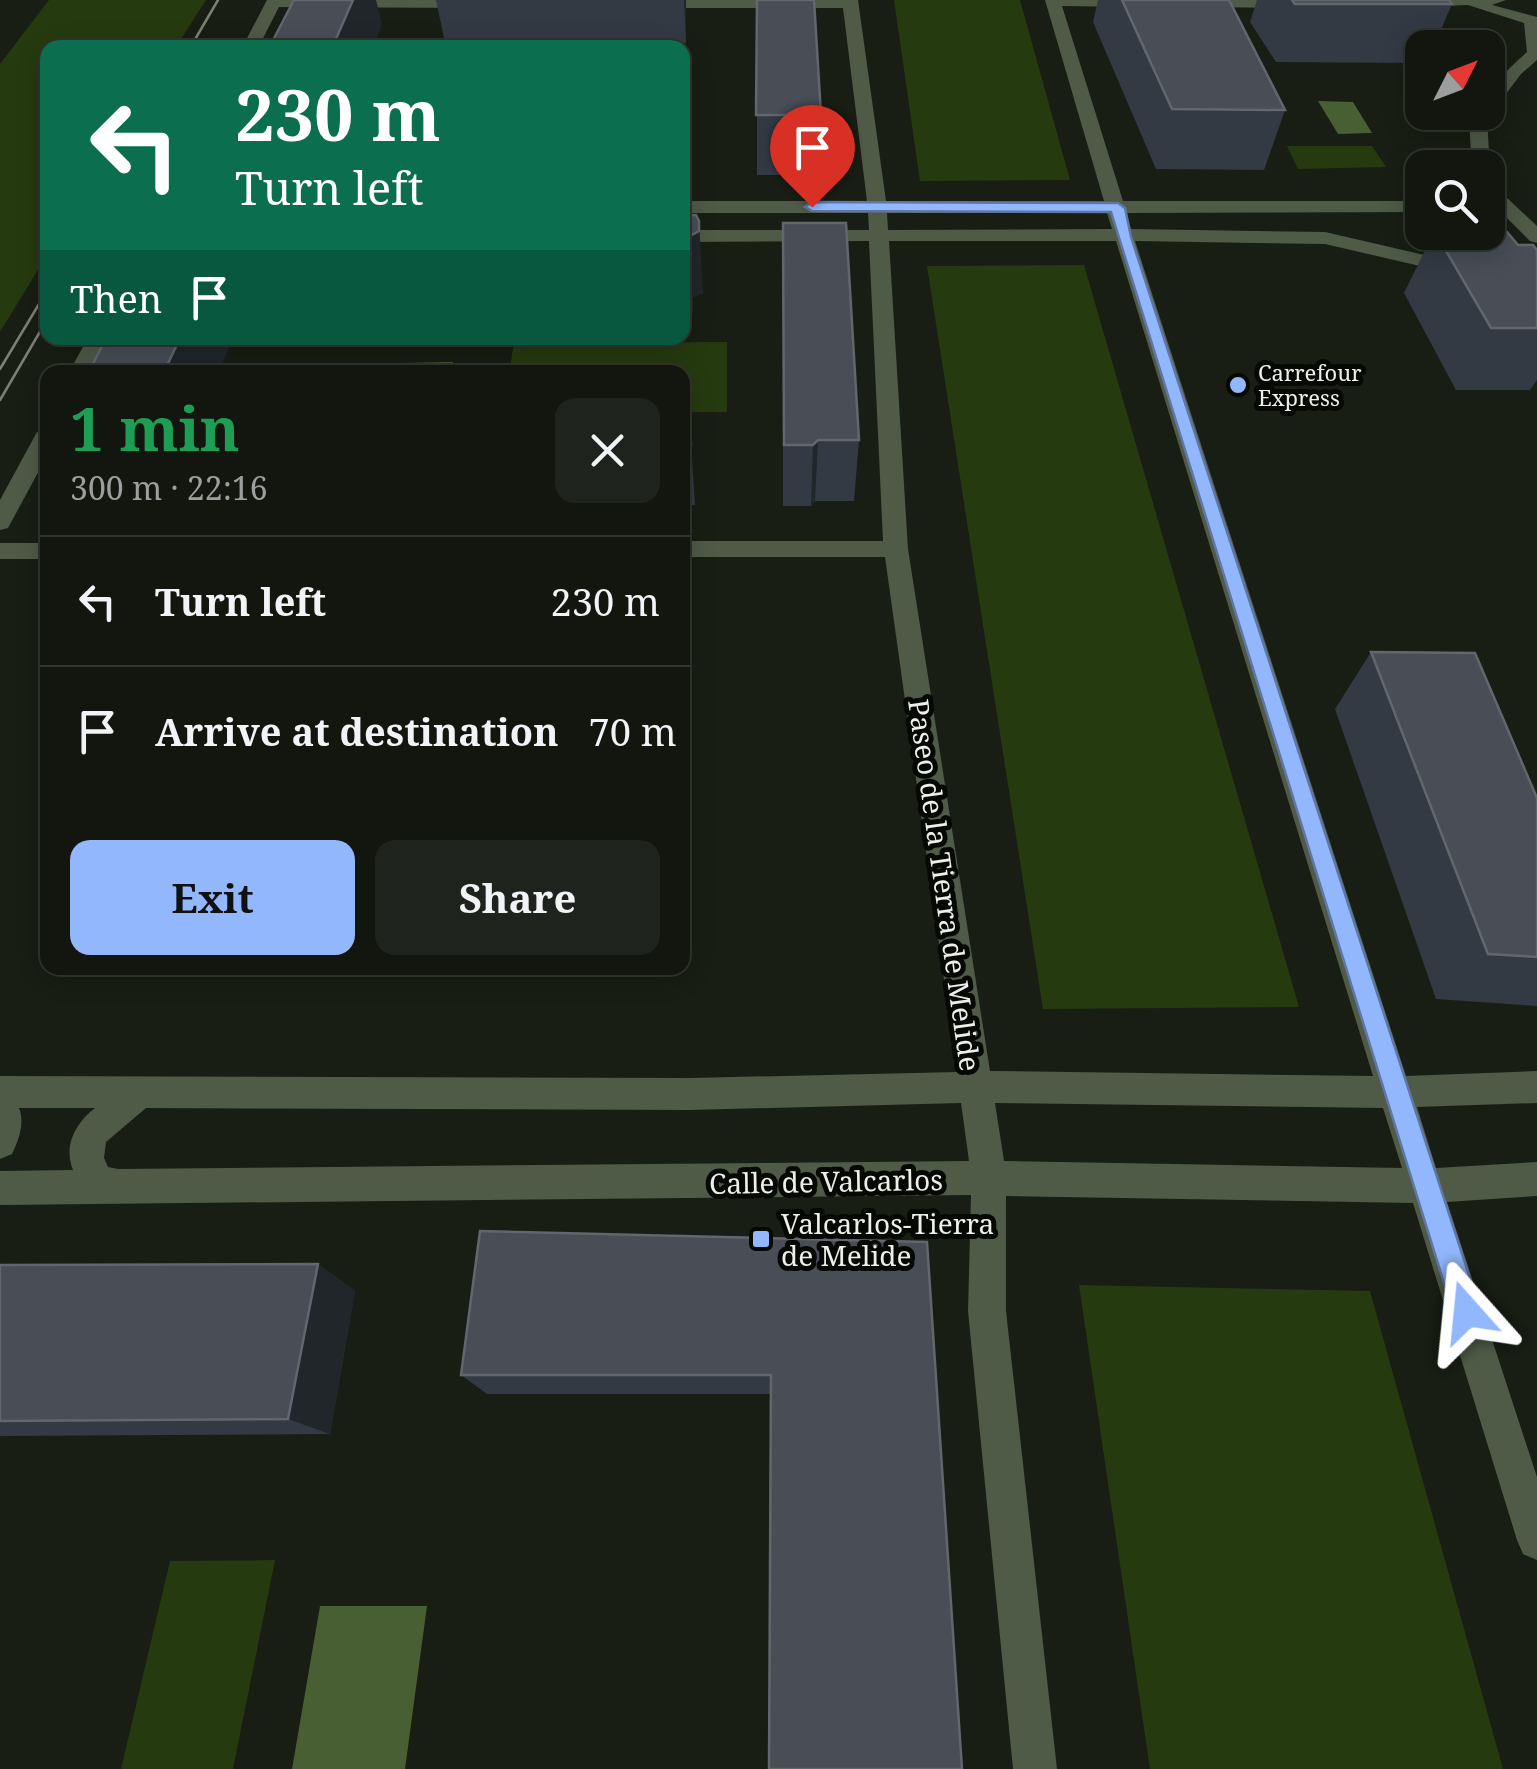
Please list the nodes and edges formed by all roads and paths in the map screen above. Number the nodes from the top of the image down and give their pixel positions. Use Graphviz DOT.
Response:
graph roads {
  1 [pos="1498,0"];
  2 [pos="274,1"];
  3 [pos="1054,1"];
  4 [pos="851,2"];
  5 [pos="1159,2"];
  6 [pos="1178,2"];
  7 [pos="1386,2"];
  8 [pos="1457,2"];
  9 [pos="500,3"];
  10 [pos="635,3"];
  11 [pos="1314,4"];
  12 [pos="254,40"];
  13 [pos="1536,53"];
  14 [pos="1505,84"];
  15 [pos="1405,206"];
  16 [pos="690,207"];
  17 [pos="877,207"];
  18 [pos="1118,208"];
  19 [pos="1505,211"];
  20 [pos="690,236"];
  21 [pos="880,236"];
  22 [pos="1124,237"];
  23 [pos="1325,238"];
  24 [pos="1537,238"];
  25 [pos="1405,239"];
  26 [pos="1537,287"];
  27 [pos="40,447"];
  28 [pos="0,522"];
  29 [pos="690,549"];
  30 [pos="896,549"];
  31 [pos="0,551"];
  32 [pos="40,551"];
  33 [pos="1537,1086"];
  34 [pos="974,1087"];
  35 [pos="142,1091"];
  36 [pos="0,1092"];
  37 [pos="1397,1092"];
  38 [pos="0,1111"];
  39 [pos="0,1142"];
  40 [pos="989,1178"];
  41 [pos="1537,1179"];
  42 [pos="114,1185"];
  43 [pos="1426,1186"];
  44 [pos="0,1188"];
  45 [pos="1537,1540"];
  46 [pos="1035,1769"];
  1 -- 8 [label="street"];
  2 -- 9 [label="street"];
  2 -- 12 [label="street"];
  3 -- 5 [label="street"];
  3 -- 18 [label="street"];
  4 -- 10 [label="street"];
  4 -- 17 [label="street, Paseo de la Tierra de Melide"];
  6 -- 11 [label="street"];
  7 -- 8 [label="street"];
  8 -- 13 [label="street"];
  13 -- 14 [label="street"];
  15 -- 18 [label="street"];
  16 -- 17 [label="street"];
  17 -- 18 [label="street"];
  17 -- 21 [label="street, Paseo de la Tierra de Melide"];
  18 -- 22 [label="street"];
  19 -- 24 [label="street"];
  20 -- 21 [label="street"];
  21 -- 22 [label="street"];
  21 -- 30 [label="street, Paseo de la Tierra de Melide"];
  22 -- 23 [label="street"];
  22 -- 37 [label="street"];
  23 -- 25 [label="street"];
  23 -- 26 [label="street"];
  27 -- 28 [label="street"];
  29 -- 30 [label="street"];
  30 -- 34 [label="street, Paseo de la Tierra de Melide"];
  31 -- 32 [label="street"];
  33 -- 37 [label="street"];
  34 -- 35 [label="street"];
  34 -- 37 [label="street"];
  34 -- 40 [label="street, Paseo de la Tierra de Melide"];
  35 -- 36 [label="street"];
  35 -- 42 [label="street"];
  37 -- 43 [label="street"];
  38 -- 39 [label="street"];
  40 -- 42 [label="street, Calle de Valcarlos"];
  40 -- 43 [label="street, Calle de Valcarlos"];
  40 -- 46 [label="street, Paseo de la Tierra de Melide"];
  41 -- 43 [label="street, Calle de Valcarlos"];
  42 -- 44 [label="street, Calle de Valcarlos"];
  43 -- 45 [label="street"];
}
